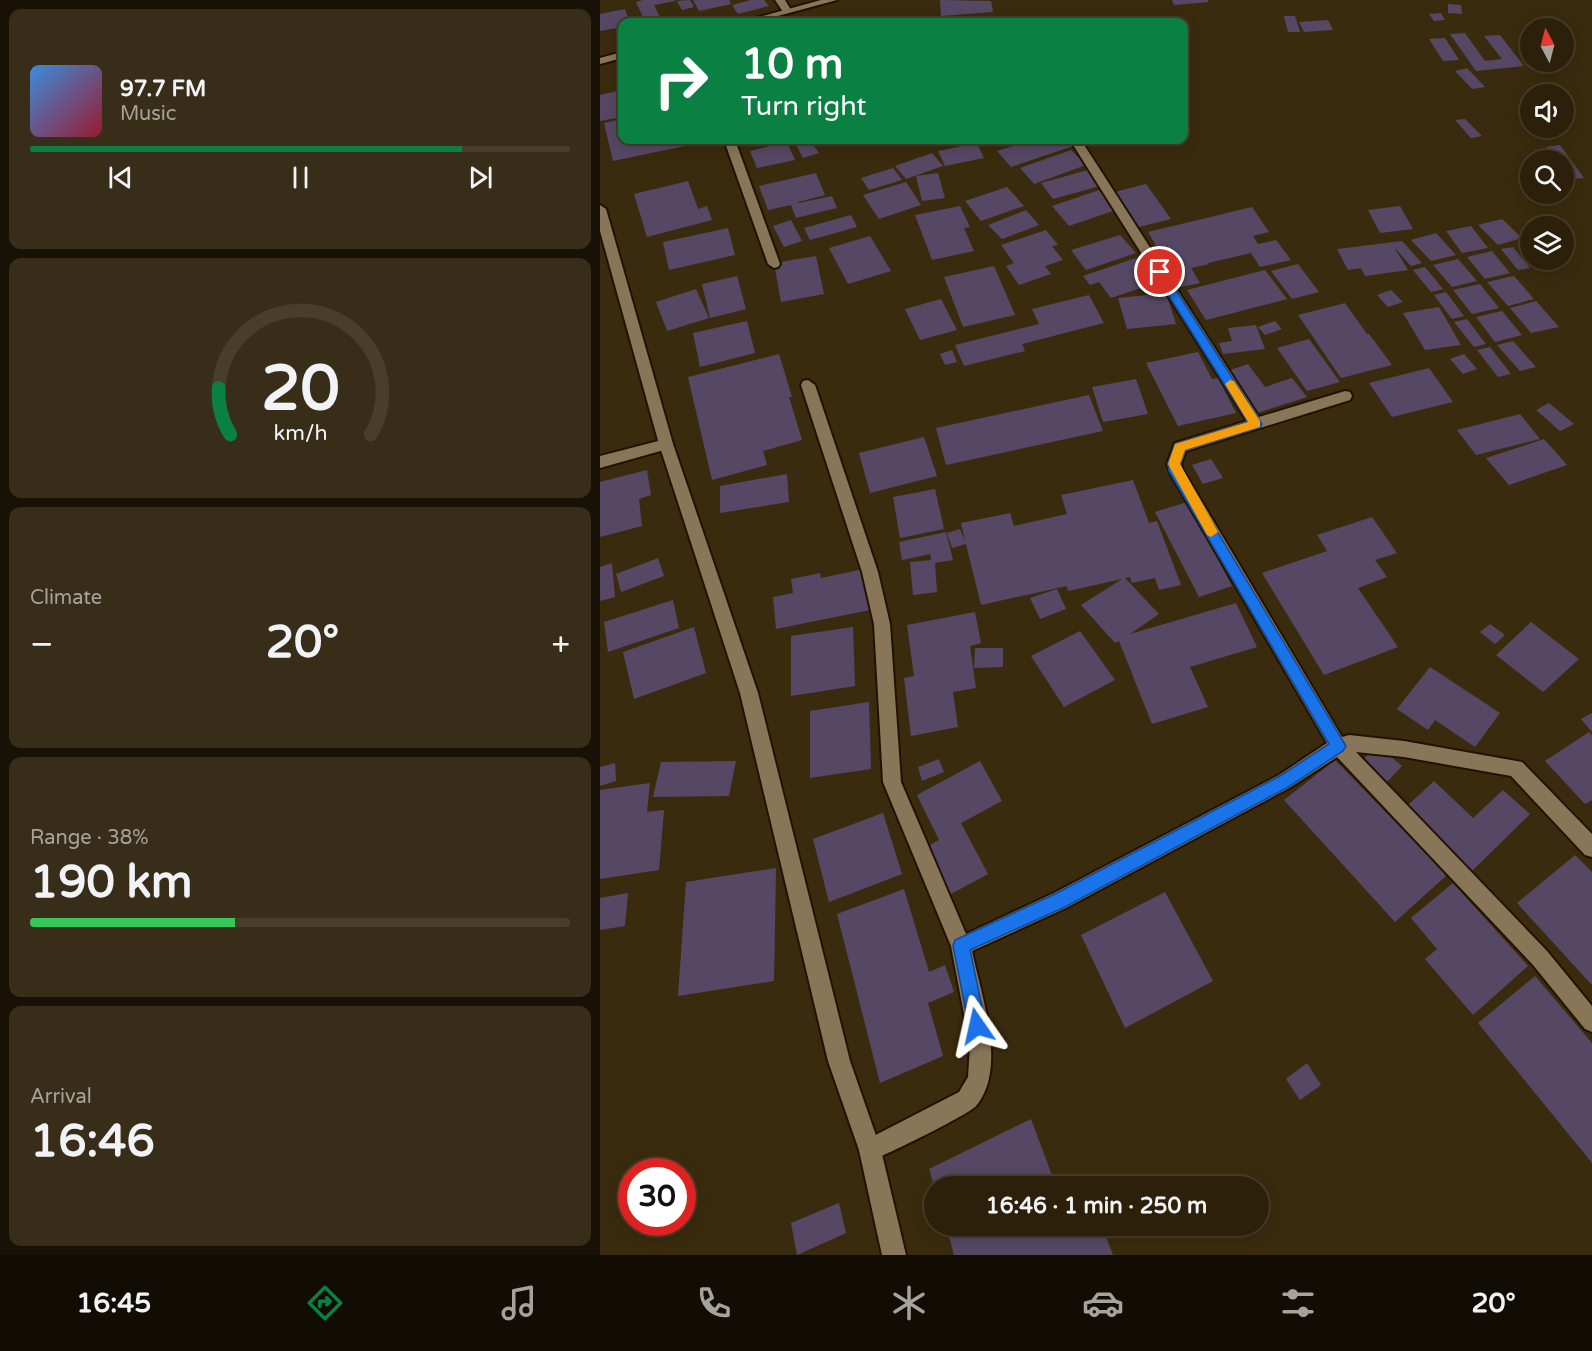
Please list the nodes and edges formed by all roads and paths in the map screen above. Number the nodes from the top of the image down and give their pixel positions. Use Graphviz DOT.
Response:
graph roads {
  1 [pos="780,0"];
  2 [pos="832,0"];
  3 [pos="786,10"];
  4 [pos="759,18"];
  5 [pos="618,57"];
  6 [pos="600,61"];
  7 [pos="730,144"];
  8 [pos="1078,144"];
  9 [pos="600,208"];
  10 [pos="774,264"];
  11 [pos="808,385"];
  12 [pos="1345,396"];
  13 [pos="1256,424"];
  14 [pos="666,444"];
  15 [pos="600,462"];
  16 [pos="1338,746"];
  17 [pos="1592,848"];
  18 [pos="961,946"];
  19 [pos="1592,1022"];
  20 [pos="870,1150"];
  21 [pos="894,1255"];
  1 -- 3 [label="street"];
  2 -- 3 [label="street"];
  3 -- 4 [label="street"];
  5 -- 6 [label="street"];
  7 -- 10 [label="street"];
  8 -- 13 [label="street"];
  9 -- 14 [label="street"];
  11 -- 18 [label="street"];
  12 -- 13 [label="street"];
  13 -- 16 [label="street"];
  14 -- 15 [label="street"];
  14 -- 20 [label="street"];
  16 -- 17 [label="street"];
  16 -- 18 [label="street"];
  16 -- 19 [label="street"];
  18 -- 20 [label="street"];
  20 -- 21 [label="street"];
}
